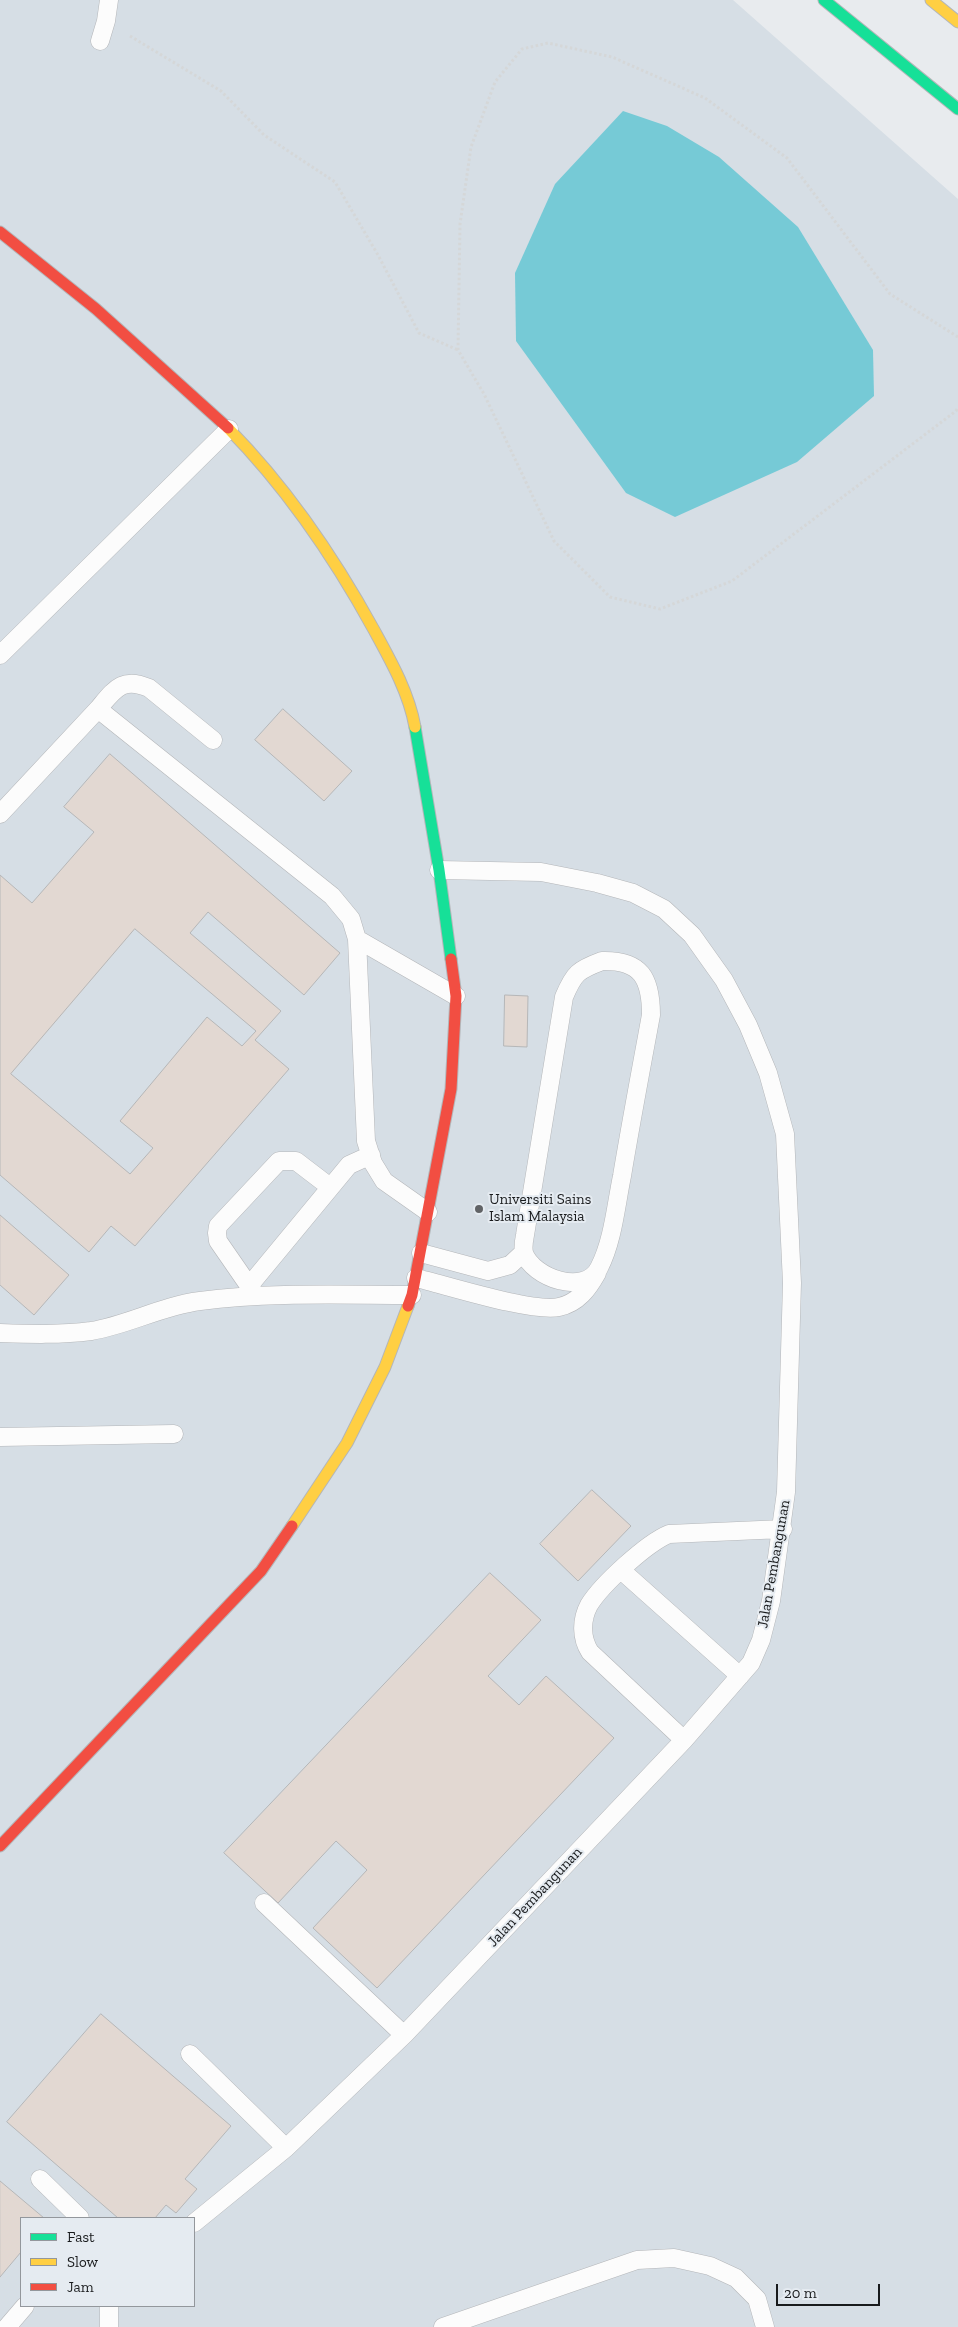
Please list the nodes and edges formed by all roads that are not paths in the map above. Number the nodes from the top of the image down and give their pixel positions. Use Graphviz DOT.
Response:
graph roads {
  1 [pos="109,0"];
  2 [pos="824,0"];
  3 [pos="931,0"];
  4 [pos="958,22"];
  5 [pos="100,41"];
  6 [pos="958,109"];
  7 [pos="0,232"];
  8 [pos="229,429"];
  9 [pos="0,655"];
  10 [pos="98,709"];
  11 [pos="213,740"];
  12 [pos="0,814"];
  13 [pos="439,870"];
  14 [pos="356,939"];
  15 [pos="456,996"];
  16 [pos="371,1155"];
  17 [pos="330,1188"];
  18 [pos="428,1212"];
  19 [pos="524,1252"];
  20 [pos="421,1253"];
  21 [pos="599,1270"];
  22 [pos="416,1278"];
  23 [pos="253,1291"];
  24 [pos="412,1295"];
  25 [pos="0,1332"];
  26 [pos="174,1434"];
  27 [pos="0,1437"];
  28 [pos="783,1529"];
  29 [pos="621,1570"];
  30 [pos="740,1676"];
  31 [pos="684,1740"];
  32 [pos="0,1846"];
  33 [pos="264,1903"];
  34 [pos="404,2035"];
  35 [pos="190,2054"];
  36 [pos="286,2148"];
  37 [pos="40,2179"];
  38 [pos="79,2217"];
  39 [pos="195,2222"];
  40 [pos="23,2307"];
  41 [pos="109,2307"];
  42 [pos="7,2327"];
  43 [pos="109,2327"];
  44 [pos="442,2327"];
  45 [pos="766,2327"];
  1 -- 5 [label="lane"];
  2 -- 6 [label="street"];
  3 -- 4 [label="street"];
  7 -- 8 [label="street"];
  8 -- 9 [label="lane"];
  8 -- 13 [label="street"];
  10 -- 11 [label="lane"];
  10 -- 12 [label="lane"];
  10 -- 14 [label="lane"];
  13 -- 15 [label="street"];
  13 -- 28 [label="lane, Jalan Pembangunan"];
  14 -- 15 [label="lane"];
  14 -- 16 [label="lane"];
  15 -- 18 [label="street"];
  16 -- 17 [label="lane"];
  16 -- 18 [label="lane"];
  17 -- 23 [label="lane"];
  17 -- 23 [label="lane"];
  18 -- 20 [label="street"];
  19 -- 20 [label="lane"];
  19 -- 21 [label="lane"];
  19 -- 21 [label="lane"];
  20 -- 22 [label="street"];
  21 -- 22 [label="lane"];
  22 -- 24 [label="street"];
  23 -- 24 [label="lane"];
  23 -- 25 [label="lane"];
  24 -- 32 [label="street"];
  26 -- 27 [label="lane"];
  28 -- 29 [label="lane"];
  28 -- 30 [label="lane, Jalan Pembangunan"];
  29 -- 30 [label="lane"];
  29 -- 31 [label="lane"];
  30 -- 31 [label="lane, Jalan Pembangunan"];
  31 -- 34 [label="lane, Jalan Pembangunan"];
  33 -- 34 [label="lane"];
  34 -- 36 [label="lane, Jalan Pembangunan"];
  35 -- 36 [label="lane"];
  36 -- 39 [label="lane, Jalan Pembangunan"];
  37 -- 38 [label="lane"];
  40 -- 42 [label="lane"];
  41 -- 43 [label="lane"];
  44 -- 45 [label="lane"];
}
